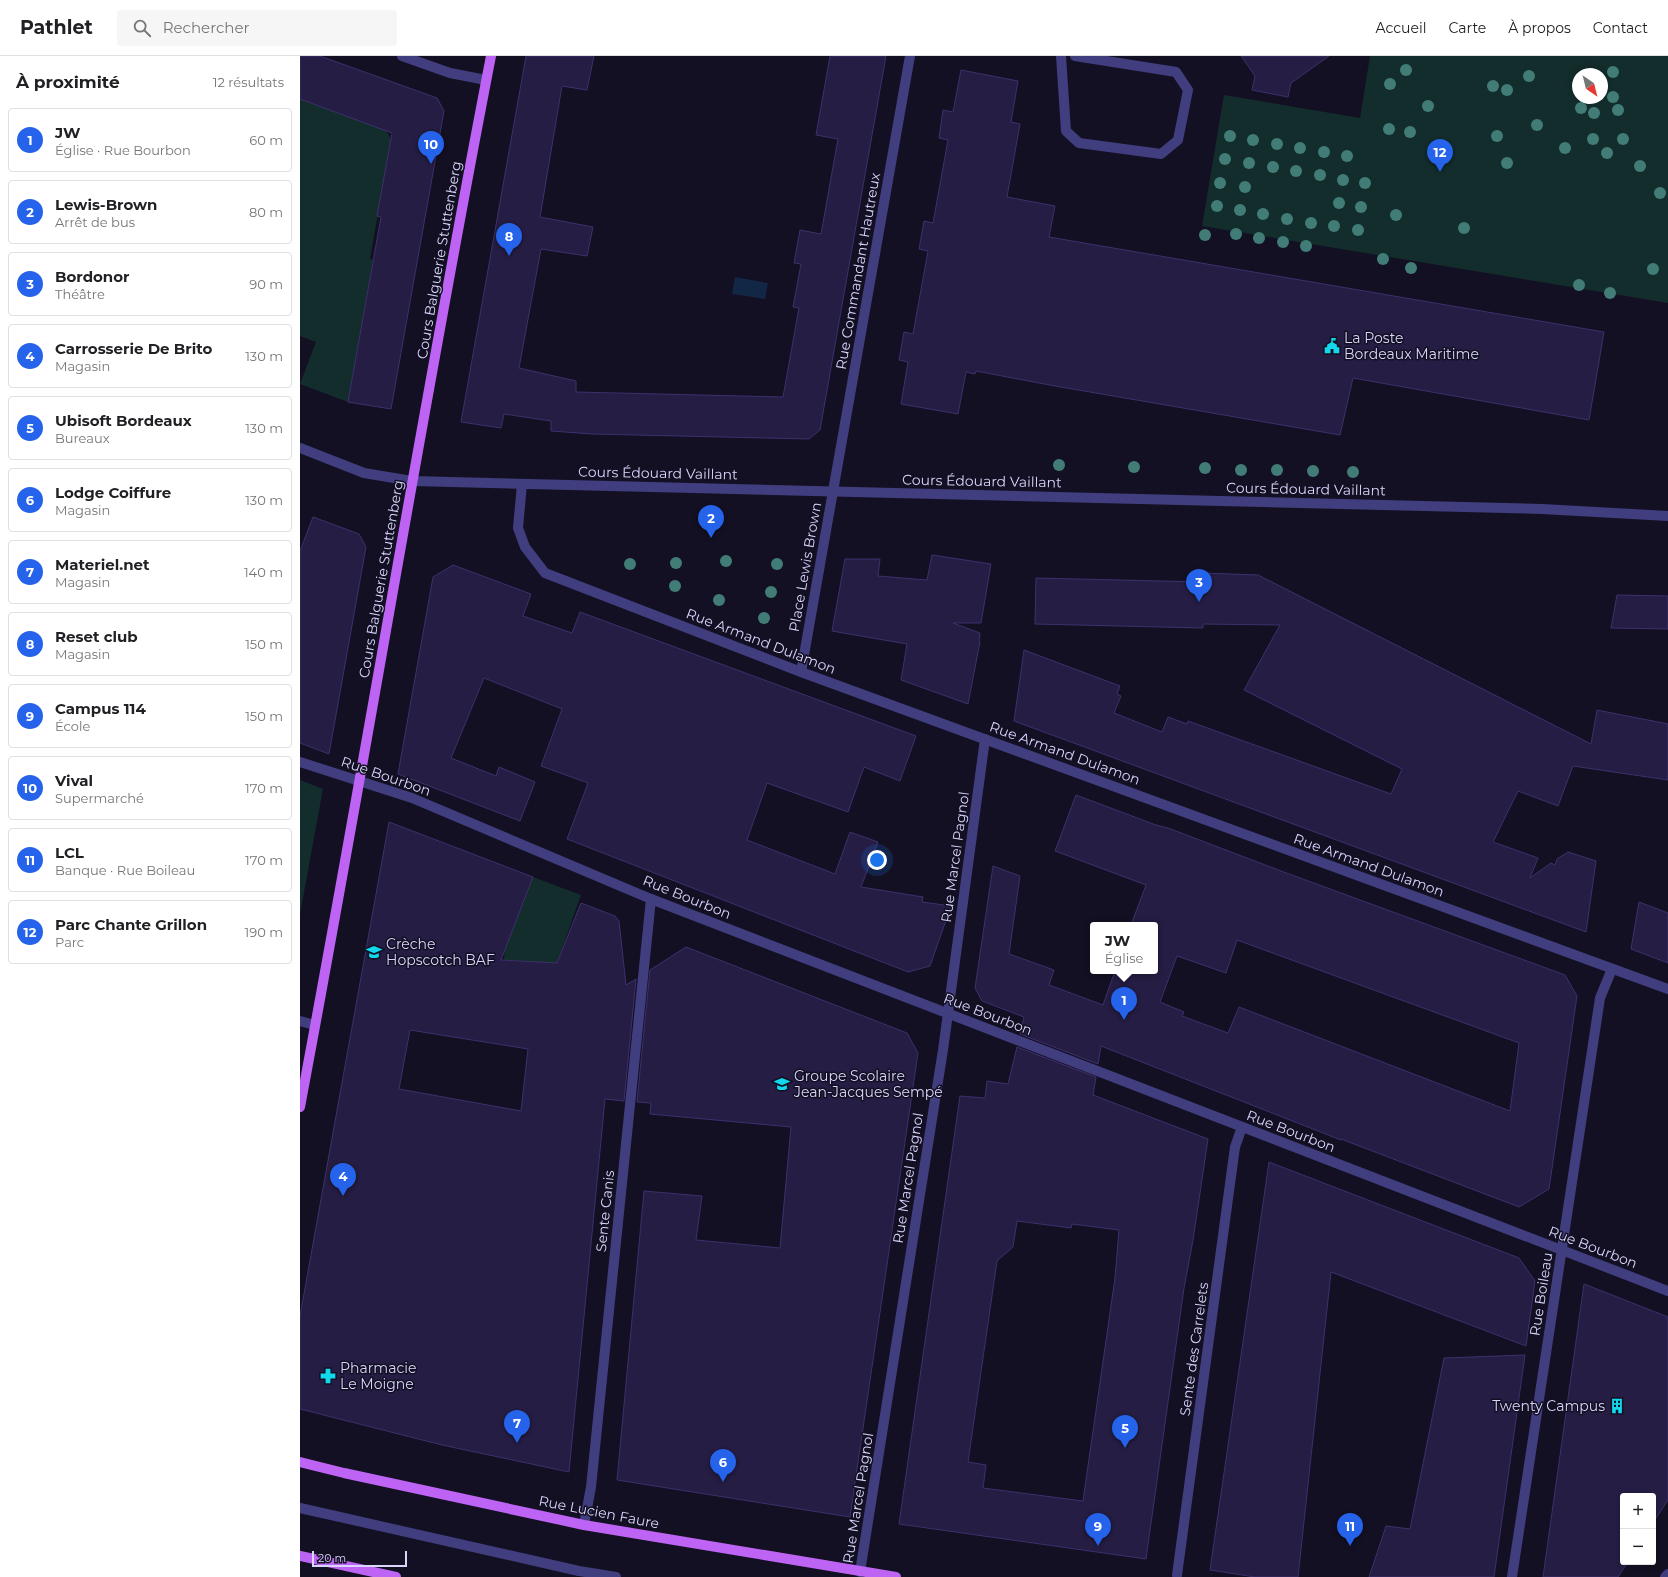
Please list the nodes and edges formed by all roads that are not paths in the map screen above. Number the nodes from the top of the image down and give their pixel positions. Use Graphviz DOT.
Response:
graph roads {
  1 [pos="402,56"];
  2 [pos="491,56"];
  3 [pos="910,56"];
  4 [pos="1061,56"];
  5 [pos="1075,56"];
  6 [pos="486,80"];
  7 [pos="300,448"];
  8 [pos="412,481"];
  9 [pos="522,484"];
  10 [pos="832,492"];
  11 [pos="1668,516"];
  12 [pos="801,672"];
  13 [pos="985,739"];
  14 [pos="300,762"];
  15 [pos="360,781"];
  16 [pos="651,899"];
  17 [pos="1612,969"];
  18 [pos="1668,989"];
  19 [pos="948,1014"];
  20 [pos="300,1021"];
  21 [pos="315,1025"];
  22 [pos="300,1107"];
  23 [pos="1242,1127"];
  24 [pos="1562,1250"];
  25 [pos="1668,1291"];
  26 [pos="300,1462"];
  27 [pos="300,1508"];
  28 [pos="584,1525"];
  29 [pos="300,1556"];
  30 [pos="860,1572"];
  31 [pos="1668,1574"];
  32 [pos="1177,1575"];
  33 [pos="396,1577"];
  34 [pos="616,1577"];
  35 [pos="896,1577"];
  36 [pos="1512,1577"];
  37 [pos="1665,1577"];
  1 -- 6 [label="street"];
  2 -- 6 [label="main road, Cours Balguerie Stuttenberg"];
  3 -- 10 [label="street, Rue Commandant Hautreux"];
  4 -- 5 [label="street"];
  6 -- 8 [label="main road, Cours Balguerie Stuttenberg"];
  7 -- 8 [label="street, Cours Édouard Vaillant"];
  8 -- 9 [label="street, Cours Édouard Vaillant"];
  8 -- 15 [label="main road, Cours Balguerie Stuttenberg"];
  9 -- 10 [label="street, Cours Édouard Vaillant"];
  9 -- 12 [label="street, Rue Armand Dulamon"];
  10 -- 11 [label="street, Cours Édouard Vaillant"];
  10 -- 12 [label="street, Place Lewis Brown"];
  12 -- 13 [label="street, Rue Armand Dulamon"];
  13 -- 17 [label="street, Rue Armand Dulamon"];
  13 -- 19 [label="street, Rue Marcel Pagnol"];
  14 -- 15 [label="street, Rue Bourbon"];
  15 -- 16 [label="street, Rue Bourbon"];
  15 -- 21 [label="main road, Cours Balguerie Stuttenberg"];
  16 -- 19 [label="street, Rue Bourbon"];
  16 -- 28 [label="street, Sente Canis"];
  17 -- 18 [label="street, Rue Armand Dulamon"];
  17 -- 24 [label="street, Rue Boileau"];
  19 -- 23 [label="street, Rue Bourbon"];
  19 -- 30 [label="street, Rue Marcel Pagnol"];
  20 -- 21 [label="street"];
  21 -- 22 [label="main road, Cours Balguerie Stuttenberg"];
  23 -- 24 [label="street, Rue Bourbon"];
  23 -- 32 [label="street, Sente des Carrelets"];
  24 -- 25 [label="street, Rue Bourbon"];
  24 -- 36 [label="street, Rue Boileau"];
  26 -- 28 [label="main road, Rue Lucien Faure"];
  27 -- 34 [label="street"];
  28 -- 30 [label="main road, Rue Lucien Faure"];
  29 -- 33 [label="main road"];
  30 -- 35 [label="main road, Rue Lucien Faure"];
  31 -- 37 [label="street"];
}
